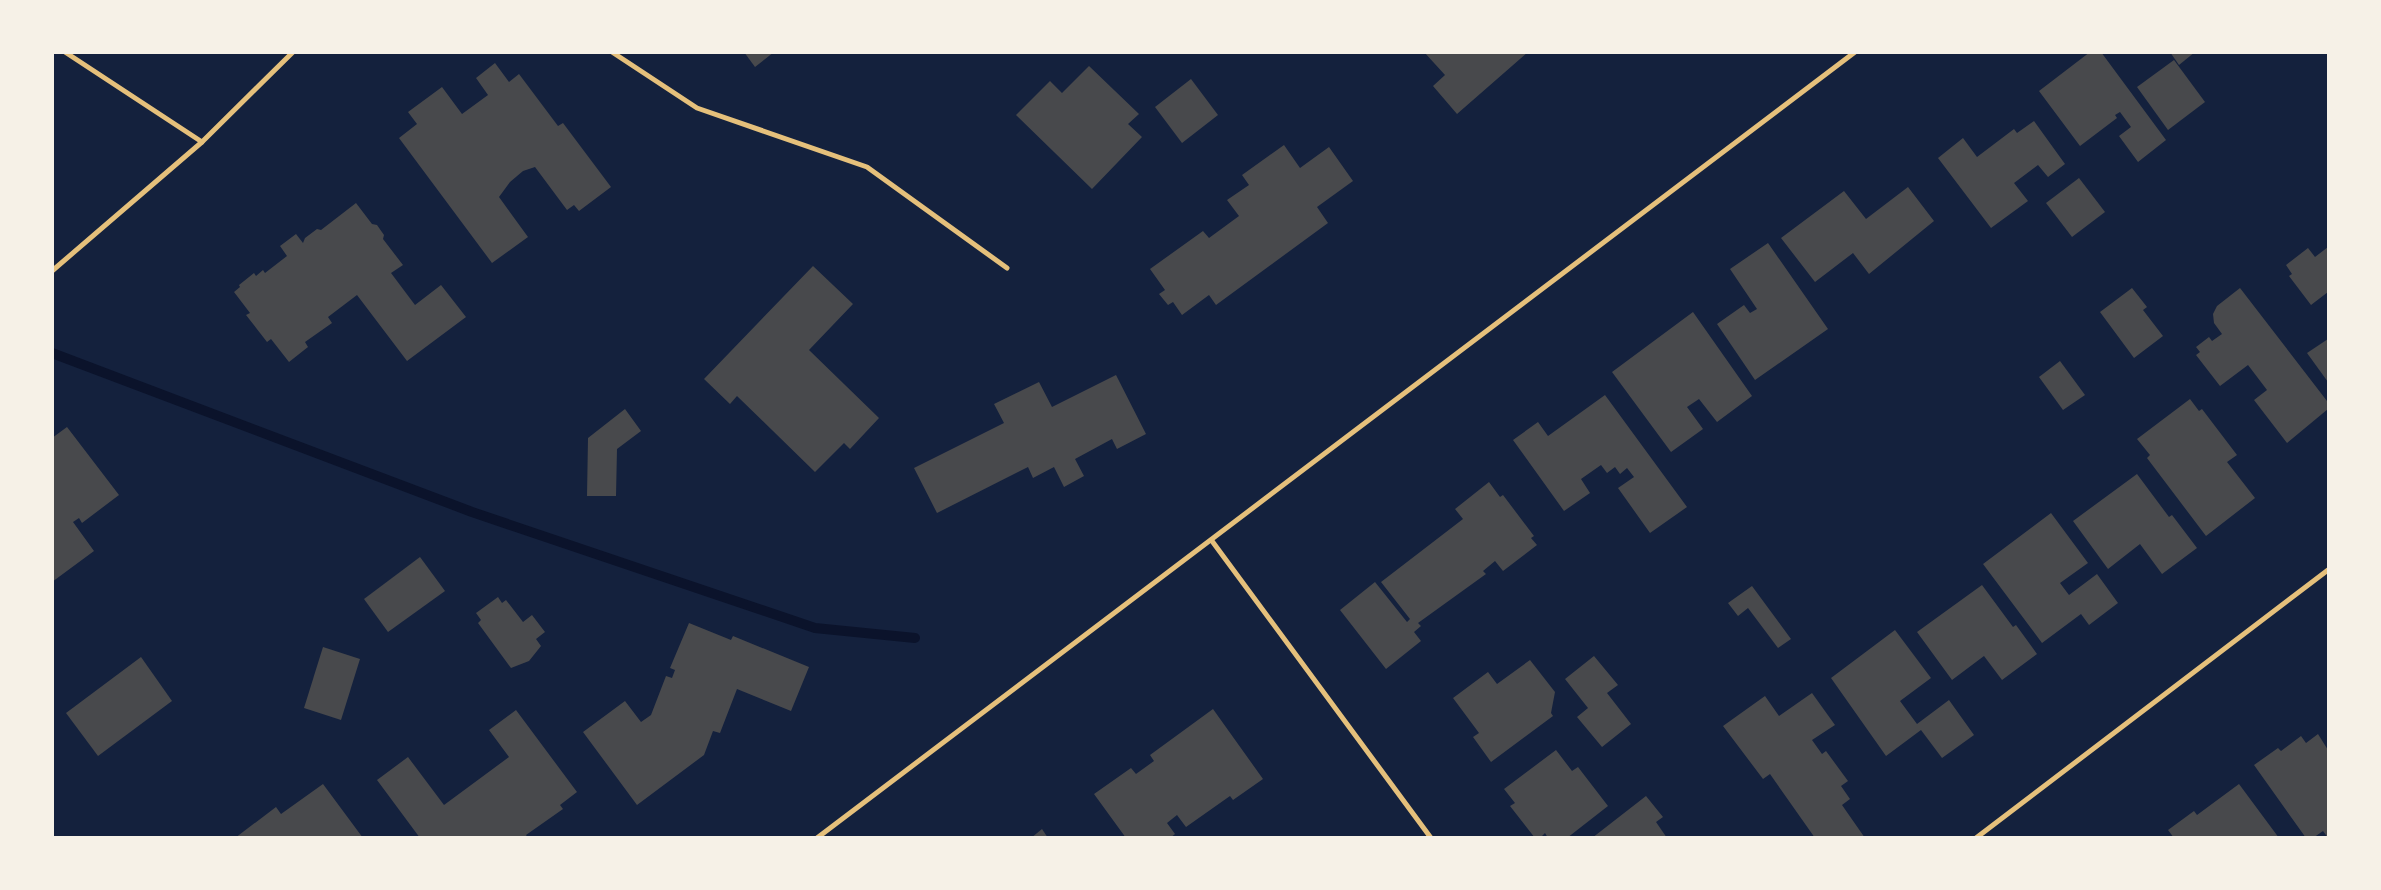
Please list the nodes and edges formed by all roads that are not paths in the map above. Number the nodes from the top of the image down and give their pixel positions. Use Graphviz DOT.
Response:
graph roads {
  1 [pos="65,52"];
  2 [pos="293,52"];
  3 [pos="612,52"];
  4 [pos="1855,52"];
  5 [pos="202,142"];
  6 [pos="1007,268"];
  7 [pos="52,271"];
  8 [pos="1212,541"];
  9 [pos="2328,570"];
  10 [pos="817,838"];
  11 [pos="1431,838"];
  12 [pos="1976,838"];
  1 -- 5 [label="street"];
  2 -- 5 [label="street"];
  3 -- 6 [label="street"];
  4 -- 8 [label="street"];
  5 -- 7 [label="street"];
  8 -- 10 [label="street"];
  8 -- 11 [label="street"];
  9 -- 12 [label="street"];
}
